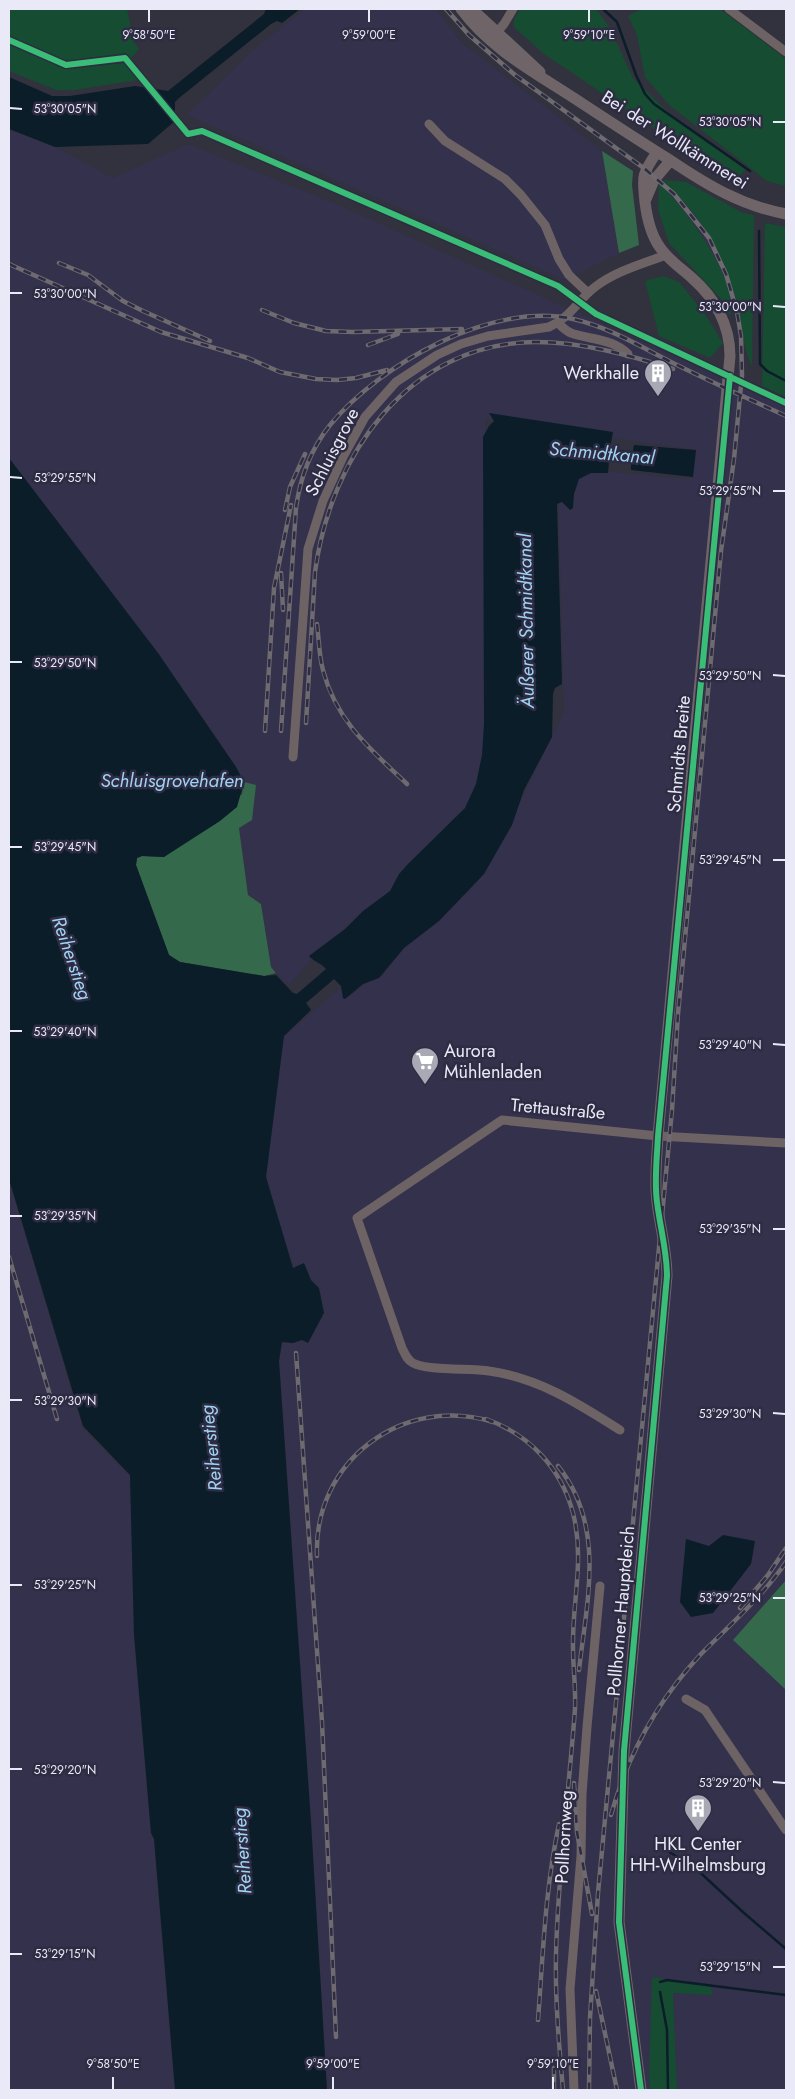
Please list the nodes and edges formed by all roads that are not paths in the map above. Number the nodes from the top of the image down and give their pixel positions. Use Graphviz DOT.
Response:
graph roads {
  1 [pos="461,9"];
  2 [pos="472,9"];
  3 [pos="513,9"];
  4 [pos="729,9"];
  5 [pos="493,36"];
  6 [pos="786,52"];
  7 [pos="429,124"];
  8 [pos="657,152"];
  9 [pos="670,161"];
  10 [pos="645,202"];
  11 [pos="786,214"];
  12 [pos="666,255"];
  13 [pos="588,293"];
  14 [pos="558,323"];
  15 [pos="628,354"];
  16 [pos="292,757"];
  17 [pos="658,1136"];
  18 [pos="786,1143"];
  19 [pos="620,1430"];
  20 [pos="600,1586"];
  21 [pos="686,1699"];
  22 [pos="786,1830"];
  23 [pos="574,2090"];
  24 [pos="641,2090"];
  1 -- 5 [label="main road, Bei der Wollkämmerei"];
  2 -- 5 [label="main road, Bei der Wollkämmerei"];
  3 -- 5 [label="street"];
  4 -- 6 [label="street"];
  5 -- 8 [label="main road, Bei der Wollkämmerei"];
  7 -- 13 [label="street"];
  8 -- 9 [label="main road, Bei der Wollkämmerei"];
  8 -- 10 [label="main road, Schmidts Breite"];
  9 -- 10 [label="main road"];
  9 -- 11 [label="main road, Bei der Wollkämmerei"];
  10 -- 12 [label="main road, Schmidts Breite"];
  12 -- 13 [label="street, Schluisgrove"];
  12 -- 17 [label="main road, Schmidts Breite"];
  13 -- 14 [label="street, Schluisgrove"];
  14 -- 15 [label="street"];
  14 -- 16 [label="street, Schluisgrove"];
  17 -- 18 [label="street, Trettaustraße"];
  17 -- 19 [label="street, Trettaustraße"];
  17 -- 24 [label="main road, Pollhorner Hauptdeich"];
  20 -- 23 [label="street, Pollhornweg"];
  21 -- 22 [label="street"];
}
